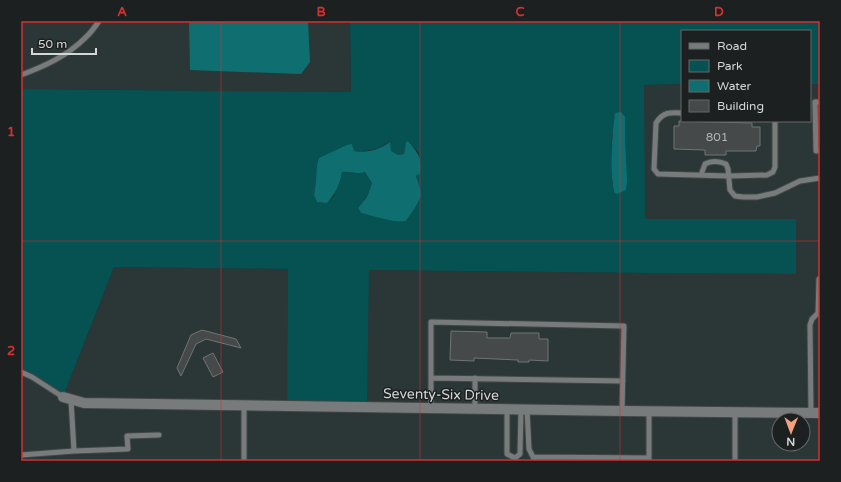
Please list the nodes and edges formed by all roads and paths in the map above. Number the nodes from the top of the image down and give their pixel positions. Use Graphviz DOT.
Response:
graph roads {
  1 [pos="99,21"];
  2 [pos="21,75"];
  3 [pos="820,102"];
  4 [pos="681,112"];
  5 [pos="775,122"];
  6 [pos="820,150"];
  7 [pos="701,175"];
  8 [pos="729,176"];
  9 [pos="820,178"];
  10 [pos="820,279"];
  11 [pos="819,313"];
  12 [pos="21,372"];
  13 [pos="431,378"];
  14 [pos="475,378"];
  15 [pos="623,381"];
  16 [pos="67,398"];
  17 [pos="244,405"];
  18 [pos="431,408"];
  19 [pos="475,408"];
  20 [pos="507,409"];
  21 [pos="524,409"];
  22 [pos="649,410"];
  23 [pos="622,411"];
  24 [pos="735,412"];
  25 [pos="816,412"];
  26 [pos="159,435"];
  27 [pos="74,451"];
  28 [pos="21,455"];
  29 [pos="534,459"];
  30 [pos="649,459"];
  31 [pos="515,460"];
  32 [pos="244,461"];
  33 [pos="735,461"];
  1 -- 2 [label="lane"];
  3 -- 6 [label="lane"];
  4 -- 7 [label="lane"];
  5 -- 8 [label="lane"];
  7 -- 8 [label="lane"];
  7 -- 8 [label="lane"];
  8 -- 9 [label="lane"];
  10 -- 11 [label="lane"];
  11 -- 25 [label="lane"];
  12 -- 16 [label="lane"];
  13 -- 14 [label="lane"];
  13 -- 15 [label="lane"];
  13 -- 18 [label="lane"];
  14 -- 15 [label="lane"];
  14 -- 19 [label="lane"];
  15 -- 23 [label="lane"];
  16 -- 17 [label="street, Seventy-Six Drive"];
  16 -- 27 [label="lane"];
  17 -- 18 [label="street, Seventy-Six Drive"];
  17 -- 32 [label="lane"];
  18 -- 19 [label="street, Seventy-Six Drive"];
  19 -- 20 [label="street, Seventy-Six Drive"];
  20 -- 21 [label="street, Seventy-Six Drive"];
  20 -- 31 [label="lane"];
  21 -- 23 [label="street, Seventy-Six Drive"];
  21 -- 29 [label="lane"];
  21 -- 31 [label="lane"];
  22 -- 23 [label="street, Seventy-Six Drive"];
  22 -- 24 [label="street, Seventy-Six Drive"];
  22 -- 30 [label="lane"];
  24 -- 25 [label="street, Seventy-Six Drive"];
  24 -- 33 [label="lane"];
  26 -- 27 [label="lane"];
  27 -- 28 [label="lane"];
  29 -- 30 [label="lane"];
}
